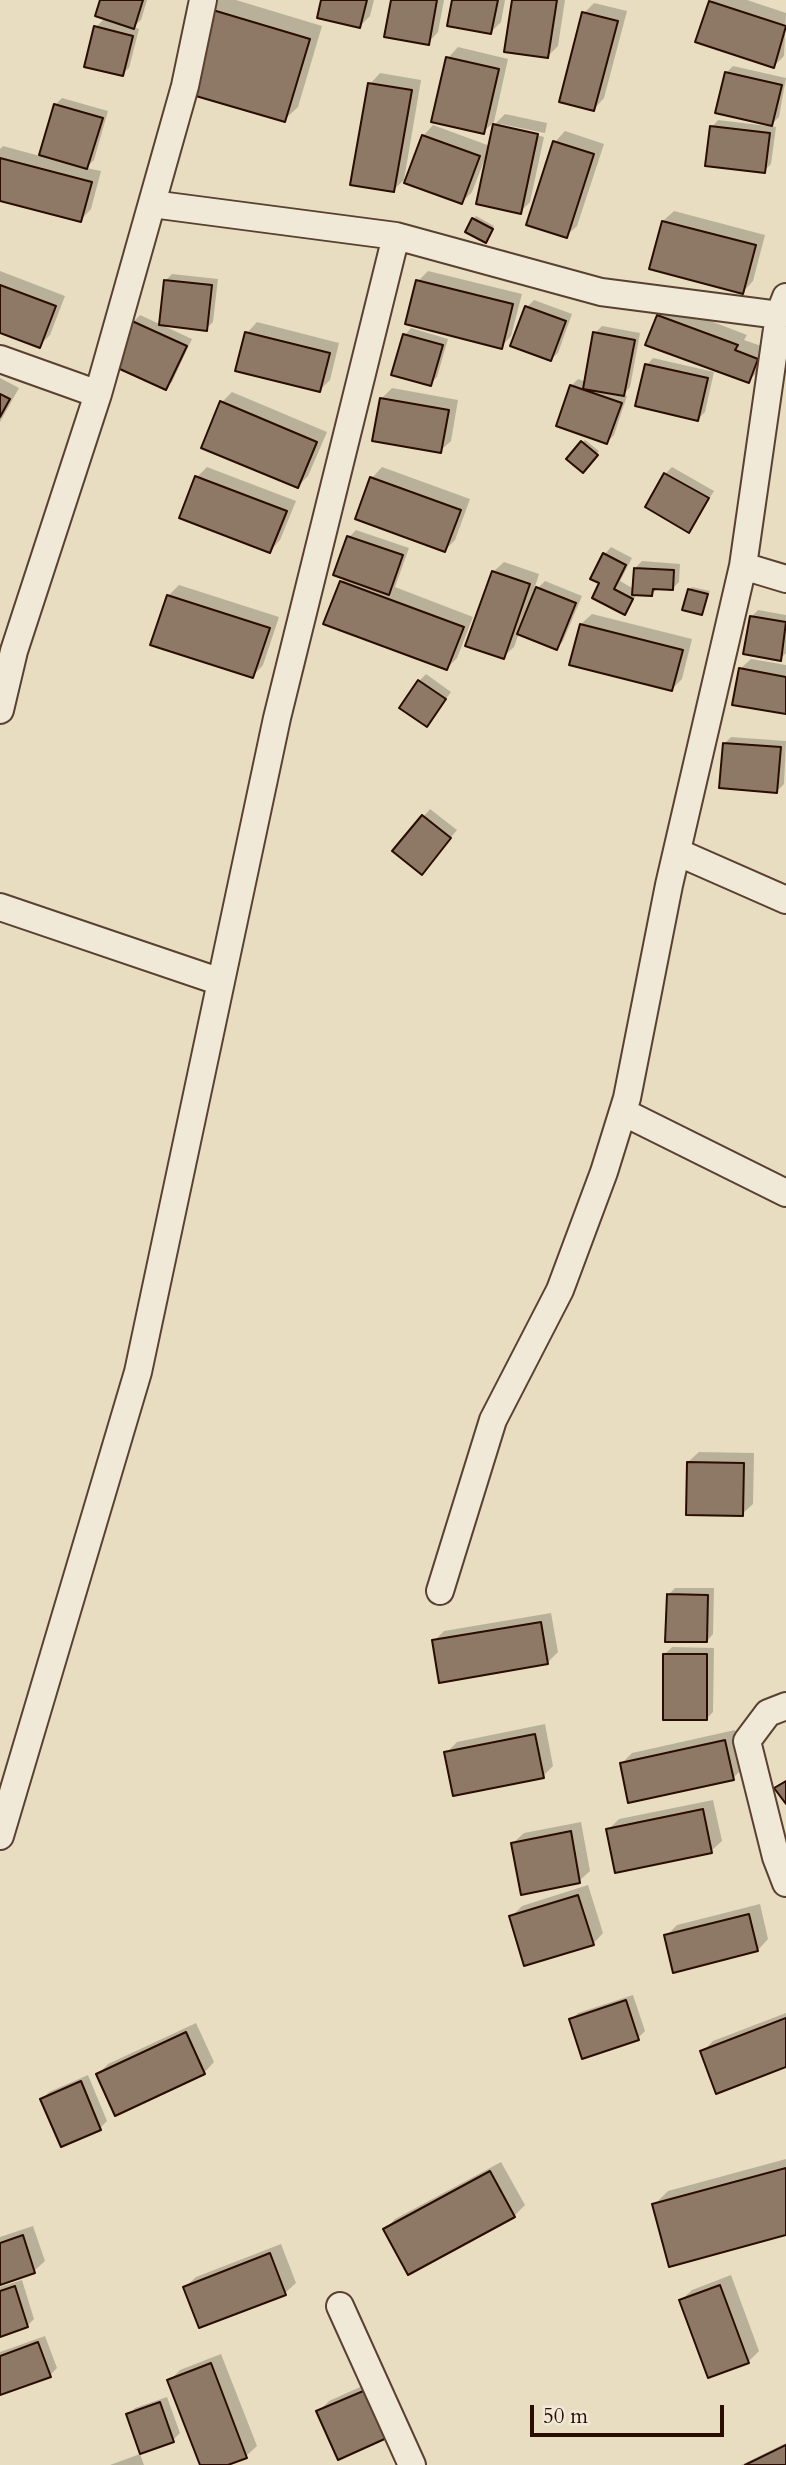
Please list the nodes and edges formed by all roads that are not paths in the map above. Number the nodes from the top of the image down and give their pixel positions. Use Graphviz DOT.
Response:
graph roads {
  1 [pos="203,0"];
  2 [pos="152,204"];
  3 [pos="396,236"];
  4 [pos="784,303"];
  5 [pos="0,359"];
  6 [pos="98,394"];
  7 [pos="743,566"];
  8 [pos="786,579"];
  9 [pos="4,679"];
  10 [pos="0,710"];
  11 [pos="677,852"];
  12 [pos="786,900"];
  13 [pos="0,908"];
  14 [pos="221,982"];
  15 [pos="622,1112"];
  16 [pos="786,1193"];
  17 [pos="440,1591"];
  18 [pos="786,1706"];
  19 [pos="0,1836"];
  20 [pos="786,1883"];
  21 [pos="340,2306"];
  22 [pos="412,2465"];
  1 -- 2 [label="street"];
  2 -- 3 [label="street"];
  2 -- 6 [label="street"];
  3 -- 4 [label="street"];
  3 -- 14 [label="street"];
  4 -- 7 [label="street"];
  5 -- 6 [label="street"];
  6 -- 9 [label="street"];
  7 -- 8 [label="street"];
  7 -- 11 [label="street"];
  9 -- 10 [label="street"];
  11 -- 12 [label="street"];
  11 -- 15 [label="street"];
  13 -- 14 [label="street"];
  14 -- 19 [label="street"];
  15 -- 16 [label="street"];
  15 -- 17 [label="street"];
  18 -- 20 [label="street"];
  21 -- 22 [label="street"];
}
